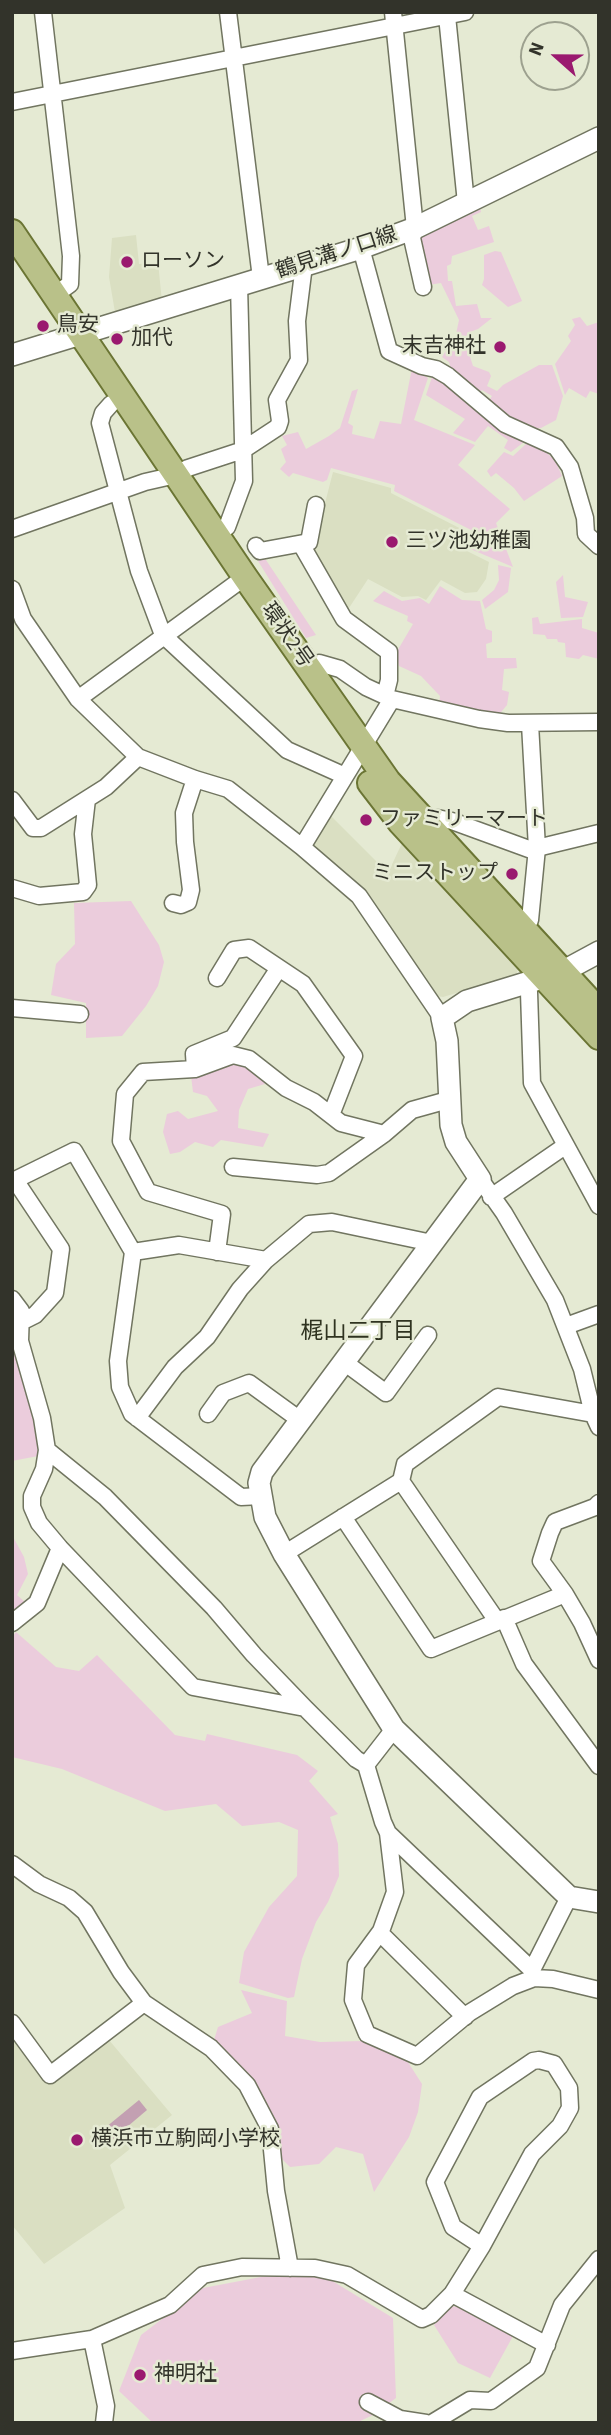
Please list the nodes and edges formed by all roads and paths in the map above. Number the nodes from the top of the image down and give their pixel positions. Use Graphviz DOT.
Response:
graph roads {
  1 [pos="43,12"];
  2 [pos="228,12"];
  3 [pos="465,12"];
  4 [pos="447,16"];
  5 [pos="393,19"];
  6 [pos="234,58"];
  7 [pos="52,94"];
  8 [pos="12,102"];
  9 [pos="599,138"];
  10 [pos="466,203"];
  11 [pos="415,228"];
  12 [pos="12,232"];
  13 [pos="361,248"];
  14 [pos="12,262"];
  15 [pos="304,265"];
  16 [pos="261,278"];
  17 [pos="239,285"];
  18 [pos="423,287"];
  19 [pos="55,295"];
  20 [pos="73,337"];
  21 [pos="12,355"];
  22 [pos="111,404"];
  23 [pos="243,450"];
  24 [pos="168,477"];
  25 [pos="118,491"];
  26 [pos="317,505"];
  27 [pos="230,523"];
  28 [pos="12,529"];
  29 [pos="301,544"];
  30 [pos="256,546"];
  31 [pos="599,546"];
  32 [pos="238,582"];
  33 [pos="12,589"];
  34 [pos="18,622"];
  35 [pos="163,635"];
  36 [pos="310,670"];
  37 [pos="389,698"];
  38 [pos="78,699"];
  39 [pos="599,722"];
  40 [pos="530,723"];
  41 [pos="138,757"];
  42 [pos="354,761"];
  43 [pos="195,779"];
  44 [pos="87,799"];
  45 [pos="12,800"];
  46 [pos="422,832"];
  47 [pos="599,833"];
  48 [pos="303,847"];
  49 [pos="537,850"];
  50 [pos="12,888"];
  51 [pos="173,904"];
  52 [pos="521,928"];
  53 [pos="599,952"];
  54 [pos="279,968"];
  55 [pos="216,978"];
  56 [pos="544,978"];
  57 [pos="12,1008"];
  58 [pos="599,1011"];
  59 [pos="80,1014"];
  60 [pos="442,1018"];
  61 [pos="599,1037"];
  62 [pos="195,1069"];
  63 [pos="448,1100"];
  64 [pos="331,1115"];
  65 [pos="384,1135"];
  66 [pos="565,1146"];
  67 [pos="233,1167"];
  68 [pos="485,1188"];
  69 [pos="599,1206"];
  70 [pos="432,1243"];
  71 [pos="133,1252"];
  72 [pos="217,1252"];
  73 [pos="266,1260"];
  74 [pos="12,1299"];
  75 [pos="599,1314"];
  76 [pos="21,1322"];
  77 [pos="566,1326"];
  78 [pos="428,1335"];
  79 [pos="344,1362"];
  80 [pos="208,1414"];
  81 [pos="137,1418"];
  82 [pos="300,1420"];
  83 [pos="596,1421"];
  84 [pos="47,1450"];
  85 [pos="401,1481"];
  86 [pos="261,1496"];
  87 [pos="599,1503"];
  88 [pos="342,1517"];
  89 [pos="60,1548"];
  90 [pos="284,1554"];
  91 [pos="565,1594"];
  92 [pos="501,1619"];
  93 [pos="12,1623"];
  94 [pos="599,1660"];
  95 [pos="305,1709"];
  96 [pos="394,1729"];
  97 [pos="366,1765"];
  98 [pos="599,1766"];
  99 [pos="388,1833"];
  100 [pos="12,1864"];
  101 [pos="569,1897"];
  102 [pos="599,1902"];
  103 [pos="380,1933"];
  104 [pos="533,1974"];
  105 [pos="599,1990"];
  106 [pos="144,2003"];
  107 [pos="465,2017"];
  108 [pos="12,2023"];
  109 [pos="482,2246"];
  110 [pos="599,2259"];
  111 [pos="290,2268"];
  112 [pos="452,2294"];
  113 [pos="92,2339"];
  114 [pos="547,2345"];
  115 [pos="12,2351"];
  116 [pos="368,2402"];
  117 [pos="104,2423"];
  118 [pos="426,2423"];
  119 [pos="432,2423"];
  1 -- 7 [label="street"];
  2 -- 6 [label="street"];
  3 -- 4 [label="street"];
  4 -- 5 [label="street"];
  4 -- 10 [label="street"];
  5 -- 6 [label="street"];
  5 -- 11 [label="street"];
  6 -- 7 [label="street"];
  6 -- 16 [label="street"];
  7 -- 8 [label="street"];
  7 -- 19 [label="street"];
  9 -- 10 [label="street, 鶴見溝ノ口線"];
  10 -- 11 [label="street, 鶴見溝ノ口線"];
  11 -- 13 [label="street, 鶴見溝ノ口線"];
  11 -- 18 [label="street"];
  12 -- 19 [label="main road, 環状2号"];
  13 -- 15 [label="street, 鶴見溝ノ口線"];
  13 -- 31 [label="street"];
  14 -- 20 [label="main road, 環状2号"];
  15 -- 16 [label="street, 鶴見溝ノ口線"];
  15 -- 23 [label="street"];
  16 -- 17 [label="street, 鶴見溝ノ口線"];
  17 -- 20 [label="street, 鶴見溝ノ口線"];
  17 -- 23 [label="street"];
  19 -- 20 [label="main road, 環状2号"];
  20 -- 21 [label="street, 鶴見溝ノ口線"];
  20 -- 22 [label="main road, 環状2号"];
  20 -- 24 [label="main road, 環状2号"];
  22 -- 24 [label="main road, 環状2号"];
  22 -- 25 [label="street"];
  23 -- 24 [label="street"];
  23 -- 27 [label="street"];
  24 -- 25 [label="street"];
  24 -- 27 [label="main road, 環状2号"];
  24 -- 32 [label="main road, 環状2号"];
  25 -- 28 [label="street"];
  25 -- 35 [label="street"];
  26 -- 29 [label="street"];
  27 -- 32 [label="main road, 環状2号"];
  29 -- 30 [label="street"];
  29 -- 37 [label="street"];
  32 -- 35 [label="street"];
  32 -- 36 [label="main road, 環状2号"];
  32 -- 42 [label="main road, 環状2号"];
  33 -- 34 [label="street"];
  34 -- 38 [label="street"];
  35 -- 38 [label="street"];
  35 -- 42 [label="street"];
  36 -- 37 [label="street"];
  36 -- 42 [label="main road, 環状2号"];
  37 -- 40 [label="street"];
  37 -- 42 [label="street"];
  38 -- 41 [label="street"];
  39 -- 40 [label="street"];
  40 -- 49 [label="street"];
  41 -- 43 [label="street"];
  41 -- 44 [label="street"];
  42 -- 46 [label="main road, 環状2号"];
  42 -- 48 [label="street"];
  43 -- 48 [label="street"];
  43 -- 51 [label="street"];
  44 -- 45 [label="street"];
  44 -- 50 [label="street"];
  46 -- 49 [label="street"];
  46 -- 52 [label="main road, 環状2号"];
  46 -- 56 [label="main road, 環状2号"];
  47 -- 49 [label="street"];
  48 -- 60 [label="street"];
  49 -- 52 [label="street"];
  52 -- 56 [label="main road, 環状2号"];
  53 -- 56 [label="street"];
  54 -- 55 [label="street"];
  54 -- 62 [label="street"];
  54 -- 64 [label="street"];
  56 -- 58 [label="main road, 環状2号"];
  56 -- 60 [label="street"];
  56 -- 61 [label="main road, 環状2号"];
  56 -- 66 [label="street"];
  57 -- 59 [label="street"];
  60 -- 63 [label="street"];
  62 -- 64 [label="street"];
  62 -- 72 [label="street"];
  63 -- 65 [label="street"];
  63 -- 68 [label="street"];
  64 -- 65 [label="street"];
  65 -- 67 [label="street"];
  66 -- 68 [label="street"];
  66 -- 69 [label="street"];
  68 -- 70 [label="street"];
  68 -- 77 [label="street"];
  70 -- 73 [label="street"];
  70 -- 79 [label="street"];
  71 -- 72 [label="street"];
  71 -- 76 [label="street"];
  71 -- 81 [label="street"];
  72 -- 73 [label="street"];
  73 -- 81 [label="street"];
  74 -- 76 [label="street"];
  75 -- 77 [label="street"];
  76 -- 84 [label="street"];
  77 -- 83 [label="street"];
  78 -- 79 [label="street"];
  79 -- 82 [label="street"];
  80 -- 82 [label="street"];
  81 -- 86 [label="street"];
  82 -- 86 [label="street"];
  83 -- 85 [label="street"];
  84 -- 89 [label="street"];
  84 -- 95 [label="street"];
  85 -- 88 [label="street"];
  85 -- 92 [label="street"];
  86 -- 90 [label="street"];
  87 -- 91 [label="street"];
  88 -- 90 [label="street"];
  88 -- 92 [label="street"];
  89 -- 93 [label="street"];
  89 -- 95 [label="street"];
  90 -- 96 [label="street"];
  91 -- 92 [label="street"];
  91 -- 94 [label="street"];
  92 -- 98 [label="street"];
  95 -- 97 [label="street"];
  96 -- 97 [label="street"];
  96 -- 101 [label="street"];
  97 -- 99 [label="street"];
  99 -- 103 [label="street"];
  99 -- 104 [label="street"];
  100 -- 106 [label="street"];
  101 -- 102 [label="street"];
  101 -- 104 [label="street"];
  103 -- 107 [label="street"];
  103 -- 107 [label="street"];
  104 -- 105 [label="street"];
  104 -- 107 [label="street"];
  106 -- 108 [label="street"];
  106 -- 111 [label="street"];
  109 -- 109 [label="street"];
  109 -- 112 [label="street"];
  110 -- 114 [label="street"];
  111 -- 112 [label="street"];
  111 -- 113 [label="street"];
  112 -- 114 [label="street"];
  113 -- 115 [label="street"];
  113 -- 117 [label="street"];
  114 -- 119 [label="street"];
  116 -- 118 [label="street"];
}
